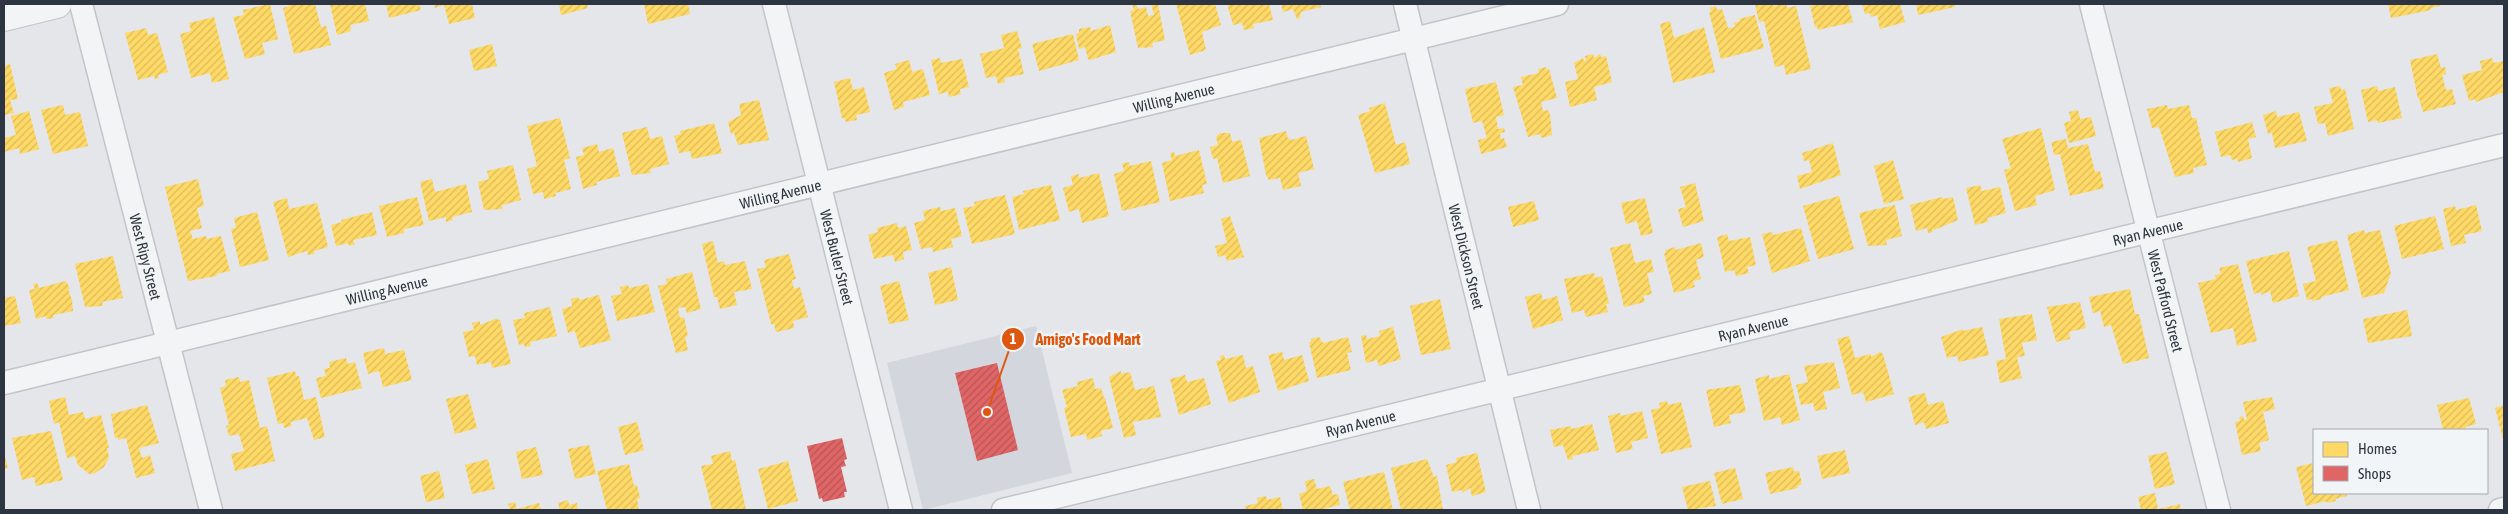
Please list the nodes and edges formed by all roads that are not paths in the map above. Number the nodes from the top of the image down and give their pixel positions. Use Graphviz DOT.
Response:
graph roads {
  1 [pos="57,4"];
  2 [pos="81,4"];
  3 [pos="774,4"];
  4 [pos="1405,4"];
  5 [pos="1557,4"];
  6 [pos="2091,4"];
  7 [pos="4,17"];
  8 [pos="1413,39"];
  9 [pos="2504,145"];
  10 [pos="819,184"];
  11 [pos="2148,232"];
  12 [pos="170,343"];
  13 [pos="4,383"];
  14 [pos="1500,389"];
  15 [pos="2504,509"];
  16 [pos="211,510"];
  17 [pos="901,510"];
  18 [pos="1003,510"];
  19 [pos="1529,510"];
  20 [pos="2218,510"];
  21 [pos="2500,510"];
  1 -- 7 [label="street"];
  2 -- 12 [label="street, West Ripy Street"];
  3 -- 10 [label="street, West Butler Street"];
  4 -- 8 [label="street, West Dickson Street"];
  5 -- 8 [label="street, Willing Avenue"];
  6 -- 11 [label="street, West Pafford Street"];
  8 -- 10 [label="street, Willing Avenue"];
  8 -- 14 [label="street, West Dickson Street"];
  9 -- 11 [label="street, Ryan Avenue"];
  10 -- 12 [label="street, Willing Avenue"];
  10 -- 17 [label="street, West Butler Street"];
  11 -- 14 [label="street, Ryan Avenue"];
  11 -- 20 [label="street, West Pafford Street"];
  12 -- 13 [label="street, Willing Avenue"];
  12 -- 16 [label="street, West Ripy Street"];
  14 -- 18 [label="street, Ryan Avenue"];
  14 -- 19 [label="street, West Dickson Street"];
  15 -- 21 [label="street"];
}
